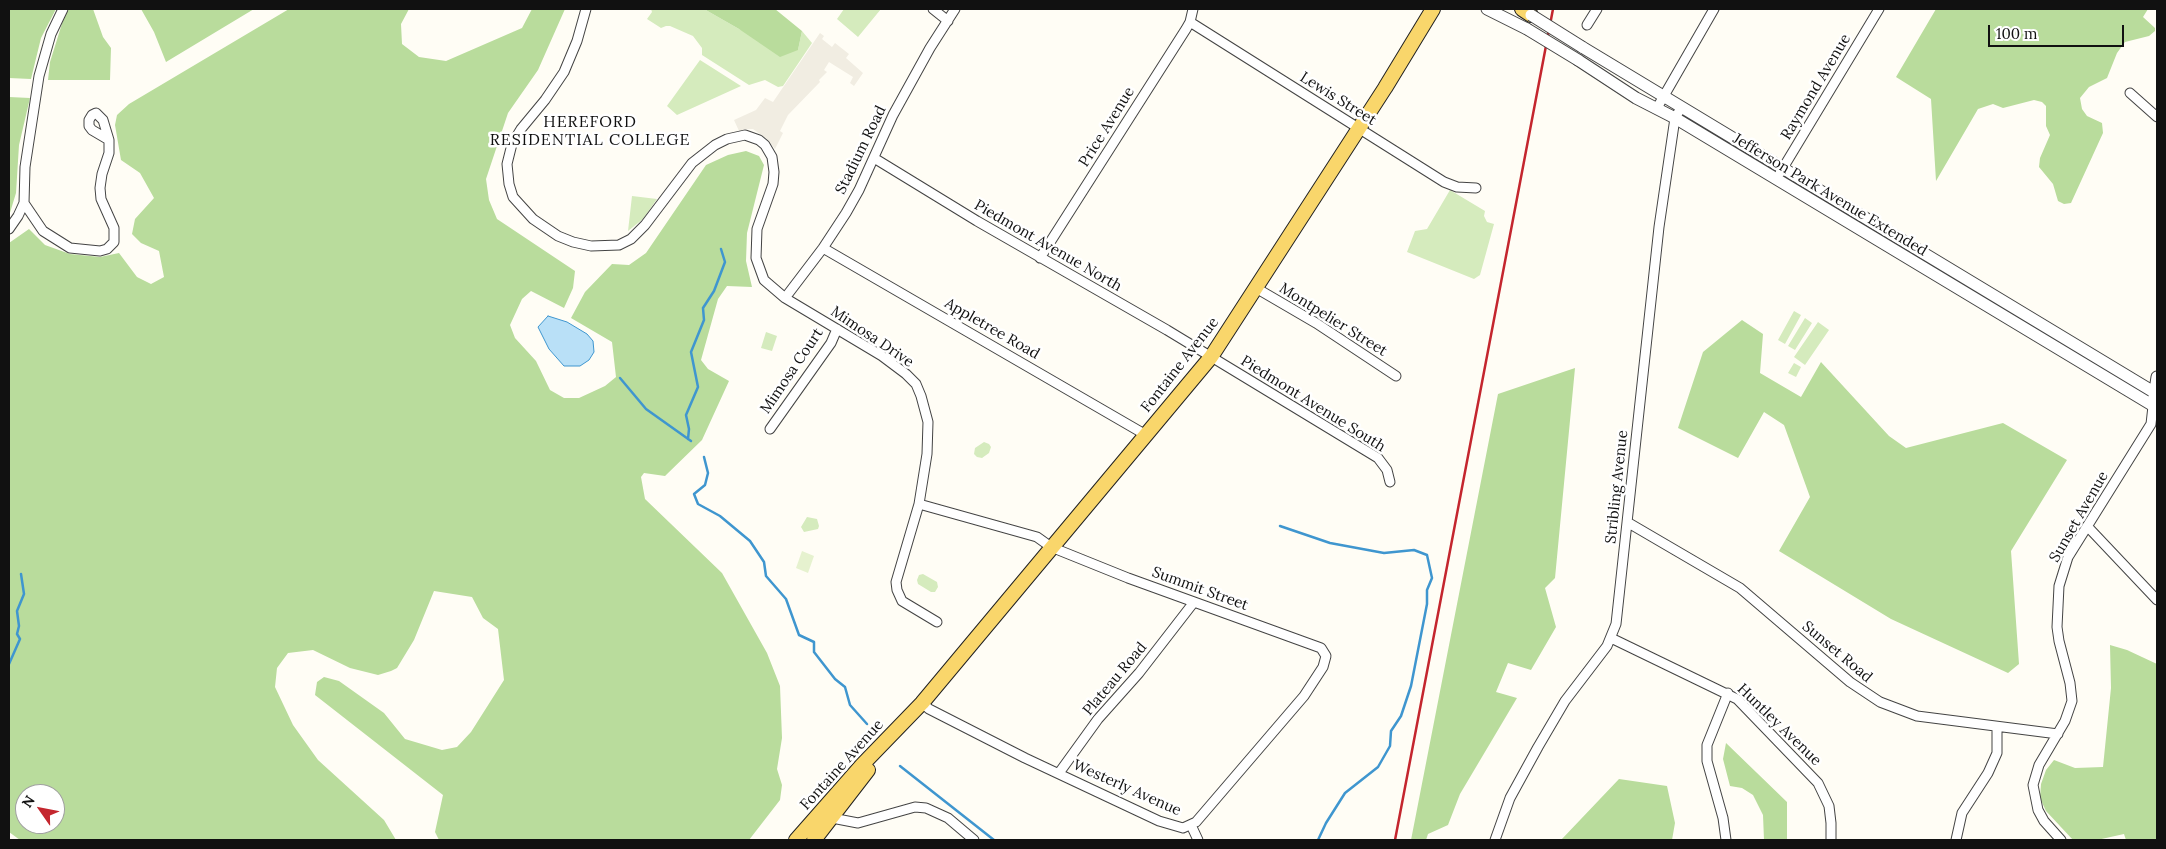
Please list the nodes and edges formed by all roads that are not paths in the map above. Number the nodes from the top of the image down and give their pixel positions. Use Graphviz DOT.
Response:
graph roads {
  1 [pos="63,9"];
  2 [pos="586,9"];
  3 [pos="933,9"];
  4 [pos="955,9"];
  5 [pos="1193,9"];
  6 [pos="1433,9"];
  7 [pos="1486,9"];
  8 [pos="1516,9"];
  9 [pos="1597,9"];
  10 [pos="1714,9"];
  11 [pos="1879,9"];
  12 [pos="1526,17"];
  13 [pos="948,21"];
  14 [pos="1190,22"];
  15 [pos="1587,25"];
  16 [pos="2130,93"];
  17 [pos="1663,97"];
  18 [pos="1657,108"];
  19 [pos="1678,113"];
  20 [pos="2157,117"];
  21 [pos="1359,128"];
  22 [pos="109,140"];
  23 [pos="874,158"];
  24 [pos="1783,169"];
  25 [pos="1776,180"];
  26 [pos="1476,188"];
  27 [pos="24,203"];
  28 [pos="9,229"];
  29 [pos="823,248"];
  30 [pos="1040,258"];
  31 [pos="1256,288"];
  32 [pos="784,298"];
  33 [pos="837,329"];
  34 [pos="1211,357"];
  35 [pos="1396,376"];
  36 [pos="2157,377"];
  37 [pos="2156,393"];
  38 [pos="2155,407"];
  39 [pos="770,429"];
  40 [pos="1146,435"];
  41 [pos="1390,482"];
  42 [pos="919,504"];
  43 [pos="1627,522"];
  44 [pos="2087,526"];
  45 [pos="1051,547"];
  46 [pos="2157,600"];
  47 [pos="1194,602"];
  48 [pos="937,622"];
  49 [pos="1611,638"];
  50 [pos="1323,667"];
  51 [pos="1728,693"];
  52 [pos="917,708"];
  53 [pos="1997,727"];
  54 [pos="2058,734"];
  55 [pos="1059,773"];
  56 [pos="832,818"];
  57 [pos="1191,825"];
  58 [pos="796,840"];
  59 [pos="814,840"];
  60 [pos="974,840"];
  61 [pos="1198,840"];
  62 [pos="1495,840"];
  63 [pos="1726,840"];
  64 [pos="1831,840"];
  65 [pos="1956,840"];
  66 [pos="2061,840"];
  1 -- 27 [label="street"];
  2 -- 32 [label="street, Mimosa Drive"];
  3 -- 13 [label="street"];
  4 -- 13 [label="street, Stadium Road"];
  5 -- 14 [label="street, Price Avenue"];
  6 -- 21 [label="main road, Fontaine Avenue"];
  7 -- 12 [label="street, Jefferson Park Avenue Extended"];
  8 -- 12 [label="street"];
  9 -- 15 [label="street"];
  10 -- 17 [label="street"];
  11 -- 24 [label="street, Raymond Avenue"];
  12 -- 17 [label="street, Jefferson Park Avenue Extended, bridge"];
  12 -- 18 [label="street, Jefferson Park Avenue Extended, bridge"];
  13 -- 23 [label="street, Stadium Road"];
  14 -- 21 [label="street, Lewis Street"];
  14 -- 30 [label="street, Price Avenue"];
  16 -- 20 [label="street"];
  17 -- 18 [label="street"];
  17 -- 19 [label="street, Jefferson Park Avenue Extended"];
  18 -- 19 [label="street, Jefferson Park Avenue Extended"];
  19 -- 24 [label="street, Jefferson Park Avenue Extended"];
  19 -- 25 [label="street, Jefferson Park Avenue Extended"];
  19 -- 43 [label="street, Stribling Avenue"];
  21 -- 26 [label="street, Lewis Street"];
  21 -- 31 [label="main road, Fontaine Avenue"];
  22 -- 27 [label="street"];
  23 -- 29 [label="street, Stadium Road"];
  23 -- 30 [label="street, Piedmont Avenue North"];
  24 -- 25 [label="street, Raymond Avenue"];
  24 -- 37 [label="street, Jefferson Park Avenue Extended"];
  25 -- 38 [label="street, Jefferson Park Avenue Extended"];
  27 -- 28 [label="street"];
  29 -- 32 [label="street, Stadium Road"];
  29 -- 40 [label="street, Appletree Road"];
  30 -- 34 [label="street, Piedmont Avenue North"];
  31 -- 34 [label="main road, Fontaine Avenue"];
  31 -- 35 [label="street, Montpelier Street"];
  32 -- 33 [label="street, Mimosa Drive"];
  33 -- 39 [label="street, Mimosa Court"];
  33 -- 42 [label="street, Mimosa Drive"];
  34 -- 40 [label="main road, Fontaine Avenue"];
  34 -- 41 [label="street, Piedmont Avenue South"];
  36 -- 37 [label="street"];
  37 -- 38 [label="street"];
  38 -- 44 [label="street, Sunset Avenue"];
  40 -- 45 [label="main road, Fontaine Avenue"];
  42 -- 45 [label="street"];
  42 -- 48 [label="street, Mimosa Drive"];
  43 -- 49 [label="street, Stribling Avenue"];
  43 -- 53 [label="street, Sunset Road"];
  44 -- 46 [label="street"];
  44 -- 54 [label="street, Sunset Avenue"];
  45 -- 47 [label="street, Summit Street"];
  45 -- 52 [label="main road, Fontaine Avenue"];
  47 -- 50 [label="street, Summit Street"];
  47 -- 55 [label="street, Plateau Road"];
  49 -- 51 [label="street, Huntley Avenue"];
  49 -- 62 [label="street, Stribling Avenue"];
  50 -- 57 [label="street, Westerly Avenue"];
  51 -- 63 [label="street"];
  51 -- 64 [label="street, Huntley Avenue"];
  52 -- 55 [label="street, Westerly Avenue"];
  52 -- 56 [label="main road, Fontaine Avenue"];
  52 -- 58 [label="main road, Fontaine Avenue"];
  53 -- 54 [label="street, Sunset Road"];
  53 -- 65 [label="street"];
  54 -- 66 [label="street, Sunset Avenue"];
  55 -- 57 [label="street, Westerly Avenue"];
  56 -- 59 [label="main road, Fontaine Avenue"];
  56 -- 60 [label="street"];
  57 -- 61 [label="street"];
}
